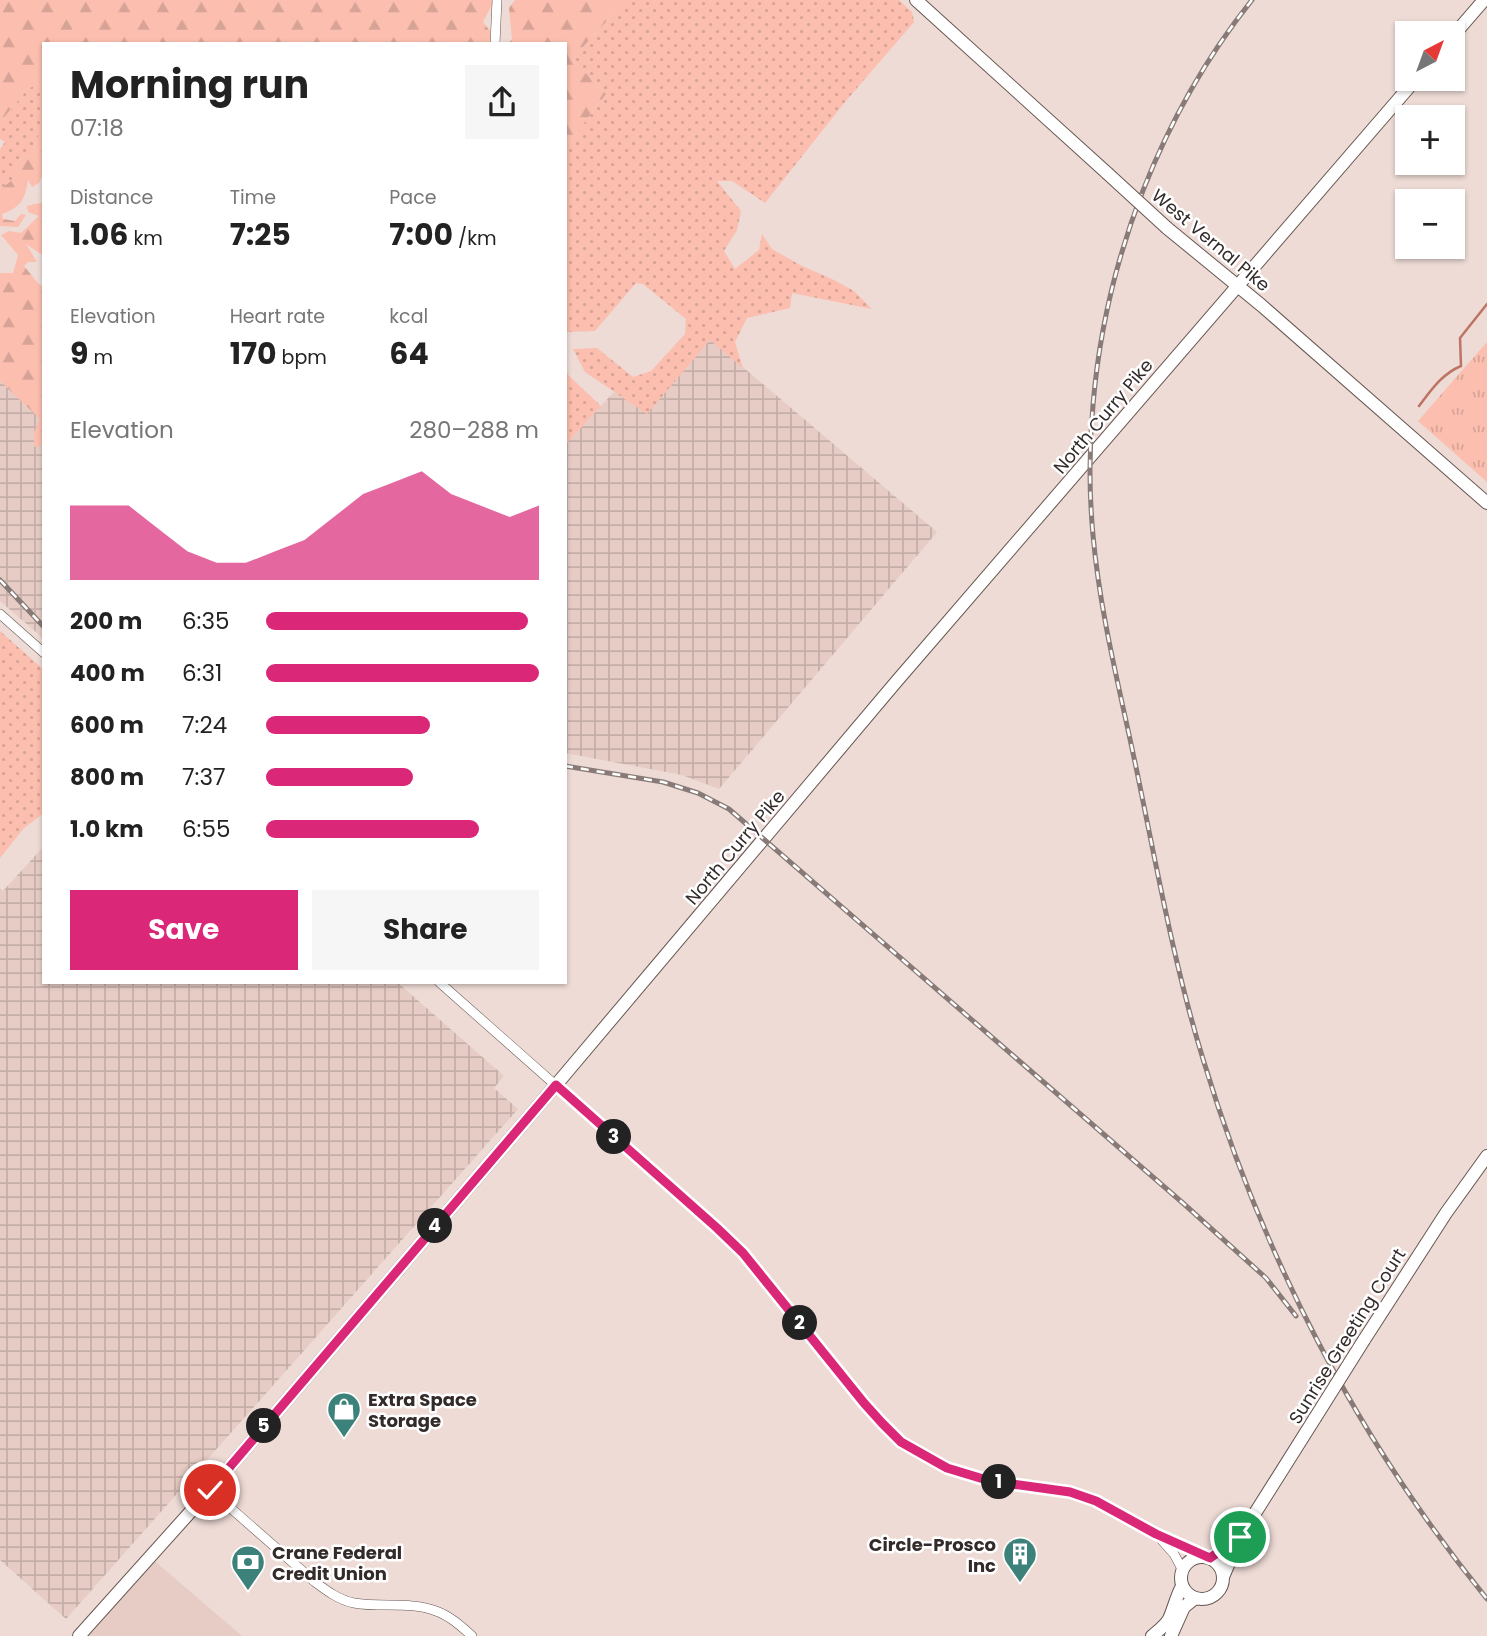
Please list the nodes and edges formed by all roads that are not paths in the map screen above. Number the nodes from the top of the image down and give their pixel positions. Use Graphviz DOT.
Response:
graph roads {
  1 [pos="497,0"];
  2 [pos="916,0"];
  3 [pos="1484,0"];
  4 [pos="1465,22"];
  5 [pos="495,42"];
  6 [pos="1406,91"];
  7 [pos="1237,286"];
  8 [pos="1487,502"];
  9 [pos="0,614"];
  10 [pos="42,651"];
  11 [pos="441,984"];
  12 [pos="556,1085"];
  13 [pos="1487,1156"];
  14 [pos="210,1490"];
  15 [pos="1156,1534"];
  16 [pos="1240,1537"];
  17 [pos="1208,1558"];
  18 [pos="1182,1569"];
  19 [pos="1223,1577"];
  20 [pos="1182,1586"];
  21 [pos="1195,1598"];
  22 [pos="79,1636"];
  23 [pos="472,1636"];
  24 [pos="1152,1636"];
  25 [pos="1171,1636"];
  1 -- 5 [label="street"];
  2 -- 7 [label="main road, West Vernal Pike, bridge"];
  3 -- 4 [label="main road"];
  6 -- 7 [label="main road, North Curry Pike"];
  7 -- 8 [label="main road, West Vernal Pike"];
  7 -- 12 [label="main road, North Curry Pike"];
  9 -- 10 [label="street"];
  11 -- 12 [label="street"];
  12 -- 14 [label="main road, North Curry Pike"];
  12 -- 15 [label="street"];
  13 -- 16 [label="main road, Sunrise Greeting Court, bridge"];
  14 -- 22 [label="main road, North Curry Pike"];
  14 -- 23 [label="street"];
  15 -- 17 [label="street"];
  15 -- 18 [label="street"];
  16 -- 17 [label="main road, Sunrise Greeting Court"];
  16 -- 19 [label="main road, Sunrise Greeting Court"];
  17 -- 18 [label="main road"];
  17 -- 19 [label="main road"];
  18 -- 20 [label="main road"];
  19 -- 21 [label="main road"];
  20 -- 21 [label="main road"];
  20 -- 24 [label="main road"];
  21 -- 25 [label="main road"];
}
